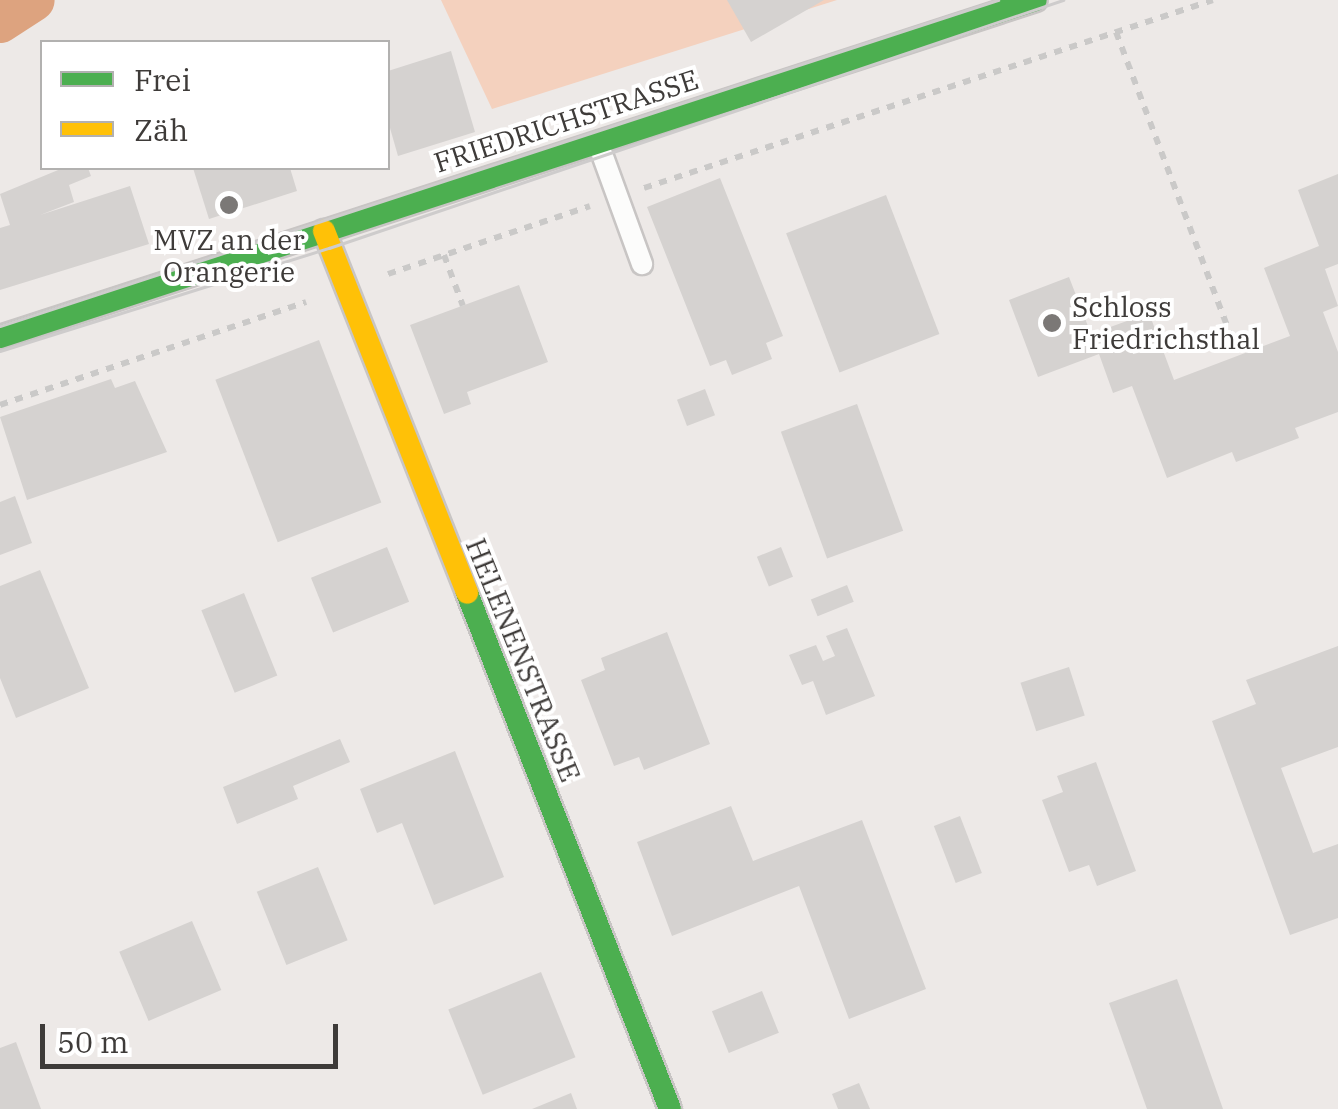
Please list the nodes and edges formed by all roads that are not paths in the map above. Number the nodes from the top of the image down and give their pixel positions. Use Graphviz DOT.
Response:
graph roads {
  1 [pos="1036,0"];
  2 [pos="598,142"];
  3 [pos="324,232"];
  4 [pos="642,264"];
  5 [pos="0,337"];
  6 [pos="670,1109"];
  1 -- 2 [label="street, FRIEDRICHSTRASSE"];
  2 -- 3 [label="street, FRIEDRICHSTRASSE"];
  2 -- 4 [label="lane"];
  3 -- 5 [label="street, FRIEDRICHSTRASSE"];
  3 -- 6 [label="street, HELENENSTRASSE"];
}
